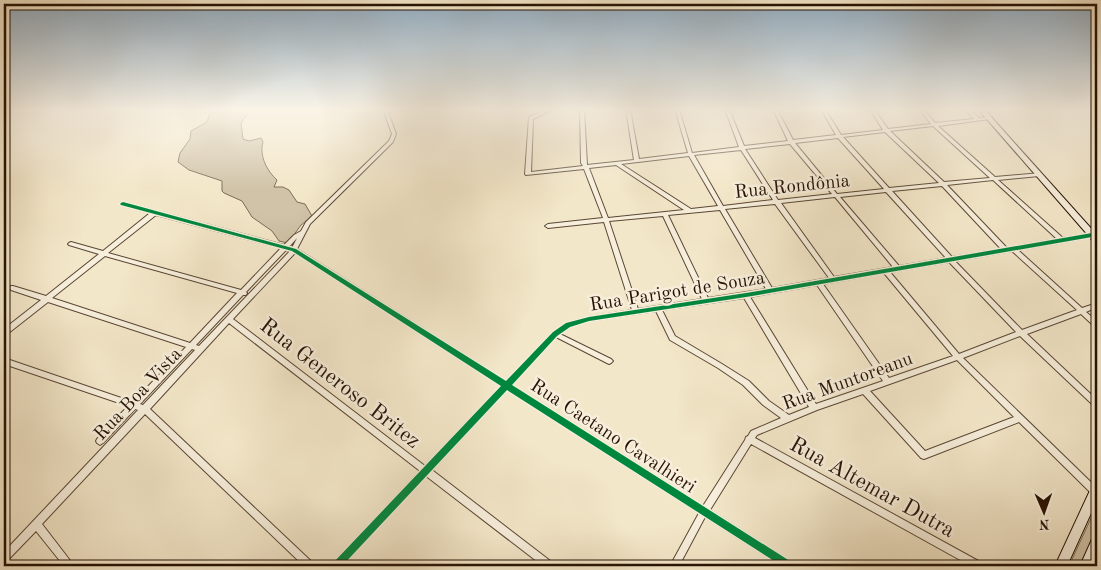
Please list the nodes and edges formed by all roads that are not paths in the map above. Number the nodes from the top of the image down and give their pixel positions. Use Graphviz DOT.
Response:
graph roads {
  1 [pos="393,136"];
  2 [pos="530,136"];
  3 [pos="583,136"];
  4 [pos="633,136"];
  5 [pos="685,136"];
  6 [pos="737,136"];
  7 [pos="788,136"];
  8 [pos="839,136"];
  9 [pos="842,136"];
  10 [pos="892,136"];
  11 [pos="946,136"];
  12 [pos="1005,136"];
  13 [pos="791,142"];
  14 [pos="742,148"];
  15 [pos="690,153"];
  16 [pos="637,160"];
  17 [pos="616,164"];
  18 [pos="587,167"];
  19 [pos="1039,174"];
  20 [pos="994,178"];
  21 [pos="943,184"];
  22 [pos="888,190"];
  23 [pos="835,196"];
  24 [pos="777,202"];
  25 [pos="123,204"];
  26 [pos="722,208"];
  27 [pos="690,211"];
  28 [pos="154,213"];
  29 [pos="665,214"];
  30 [pos="606,220"];
  31 [pos="548,226"];
  32 [pos="303,232"];
  33 [pos="1095,238"];
  34 [pos="1062,240"];
  35 [pos="72,244"];
  36 [pos="286,247"];
  37 [pos="1010,249"];
  38 [pos="294,250"];
  39 [pos="104,254"];
  40 [pos="951,260"];
  41 [pos="897,268"];
  42 [pos="885,271"];
  43 [pos="833,280"];
  44 [pos="818,282"];
  45 [pos="13,288"];
  46 [pos="770,291"];
  47 [pos="242,292"];
  48 [pos="252,295"];
  49 [pos="746,295"];
  50 [pos="47,298"];
  51 [pos="706,300"];
  52 [pos="1097,305"];
  53 [pos="658,308"];
  54 [pos="1081,311"];
  55 [pos="636,312"];
  56 [pos="228,319"];
  57 [pos="1097,325"];
  58 [pos="4,333"];
  59 [pos="554,334"];
  60 [pos="1021,334"];
  61 [pos="190,346"];
  62 [pos="200,349"];
  63 [pos="958,357"];
  64 [pos="4,361"];
  65 [pos="609,361"];
  66 [pos="888,382"];
  67 [pos="508,385"];
  68 [pos="864,390"];
  69 [pos="1097,404"];
  70 [pos="133,406"];
  71 [pos="814,408"];
  72 [pos="145,409"];
  73 [pos="787,418"];
  74 [pos="1020,418"];
  75 [pos="750,439"];
  76 [pos="100,441"];
  77 [pos="425,471"];
  78 [pos="1096,490"];
  79 [pos="704,511"];
  80 [pos="36,524"];
  81 [pos="1097,541"];
  82 [pos="4,558"];
  83 [pos="69,566"];
  84 [pos="310,566"];
  85 [pos="336,566"];
  86 [pos="550,566"];
  87 [pos="674,566"];
  88 [pos="790,566"];
  89 [pos="979,566"];
  90 [pos="1061,566"];
  91 [pos="1086,566"];
  1 -- 32 [label="street"];
  2 -- 18 [label="street"];
  3 -- 18 [label="street"];
  4 -- 16 [label="street"];
  5 -- 15 [label="street"];
  6 -- 14 [label="street"];
  7 -- 13 [label="street"];
  8 -- 9 [label="street"];
  8 -- 13 [label="street"];
  8 -- 22 [label="street"];
  10 -- 21 [label="street"];
  11 -- 20 [label="street"];
  12 -- 19 [label="main road"];
  13 -- 14 [label="street"];
  13 -- 23 [label="street"];
  14 -- 15 [label="street"];
  14 -- 24 [label="street"];
  15 -- 16 [label="street"];
  15 -- 26 [label="street"];
  16 -- 17 [label="street"];
  17 -- 18 [label="street"];
  17 -- 27 [label="street"];
  18 -- 30 [label="street"];
  19 -- 20 [label="street, Rua Rondônia"];
  19 -- 33 [label="main road"];
  20 -- 21 [label="street, Rua Rondônia"];
  20 -- 34 [label="street"];
  21 -- 22 [label="street, Rua Rondônia"];
  21 -- 37 [label="street"];
  22 -- 23 [label="street, Rua Rondônia"];
  22 -- 40 [label="street"];
  23 -- 24 [label="street, Rua Rondônia"];
  23 -- 41 [label="street"];
  24 -- 26 [label="street, Rua Rondônia"];
  24 -- 43 [label="street"];
  25 -- 28 [label="street, Rua Caetano Cavalhieri"];
  26 -- 27 [label="street, Rua Rondônia"];
  26 -- 46 [label="street"];
  27 -- 29 [label="street, Rua Rondônia"];
  28 -- 36 [label="street, Rua Caetano Cavalhieri"];
  28 -- 39 [label="street"];
  29 -- 30 [label="street, Rua Rondônia"];
  29 -- 51 [label="street"];
  30 -- 31 [label="street, Rua Rondônia"];
  30 -- 55 [label="street"];
  32 -- 36 [label="street, Rua Boa Vista"];
  32 -- 38 [label="street, Rua Boa Vista"];
  33 -- 34 [label="street, Rua Parigot de Souza"];
  34 -- 37 [label="street, Rua Parigot de Souza"];
  35 -- 39 [label="street"];
  36 -- 38 [label="street, Rua Caetano Cavalhieri"];
  36 -- 47 [label="street, Rua Boa Vista"];
  37 -- 40 [label="street, Rua Parigot de Souza"];
  37 -- 54 [label="street"];
  38 -- 48 [label="street, Rua Boa Vista"];
  38 -- 67 [label="street, Rua Caetano Cavalhieri"];
  39 -- 47 [label="street"];
  39 -- 50 [label="street"];
  40 -- 41 [label="street, Rua Parigot de Souza"];
  40 -- 60 [label="street"];
  41 -- 42 [label="street, Rua Parigot de Souza"];
  42 -- 43 [label="street, Rua Parigot de Souza"];
  42 -- 63 [label="street"];
  43 -- 44 [label="street, Rua Parigot de Souza"];
  44 -- 46 [label="street, Rua Parigot de Souza"];
  44 -- 66 [label="street"];
  45 -- 50 [label="street"];
  46 -- 49 [label="street, Rua Parigot de Souza"];
  47 -- 48 [label="street"];
  47 -- 61 [label="street, Rua Boa Vista"];
  48 -- 56 [label="street, Rua Boa Vista"];
  49 -- 51 [label="street, Rua Parigot de Souza"];
  49 -- 71 [label="street"];
  50 -- 58 [label="street"];
  50 -- 61 [label="street"];
  51 -- 53 [label="street, Rua Parigot de Souza"];
  52 -- 54 [label="street, Rua Muntoreanu"];
  53 -- 55 [label="street, Rua Parigot de Souza"];
  53 -- 73 [label="street"];
  54 -- 57 [label="street"];
  54 -- 60 [label="street, Rua Muntoreanu"];
  55 -- 59 [label="street, Rua Parigot de Souza"];
  56 -- 62 [label="street, Rua Boa Vista"];
  56 -- 77 [label="street, Rua Generoso Britez"];
  59 -- 65 [label="street"];
  59 -- 67 [label="street, Rua Parigot de Souza"];
  60 -- 63 [label="street, Rua Muntoreanu"];
  60 -- 69 [label="street"];
  61 -- 62 [label="street"];
  61 -- 70 [label="street, Rua Boa Vista"];
  62 -- 72 [label="street, Rua Boa Vista"];
  63 -- 66 [label="street, Rua Muntoreanu"];
  63 -- 74 [label="street"];
  64 -- 70 [label="street"];
  66 -- 68 [label="street, Rua Muntoreanu"];
  67 -- 77 [label="street, Rua Parigot de Souza"];
  67 -- 79 [label="street, Rua Caetano Cavalhieri"];
  68 -- 71 [label="street, Rua Muntoreanu"];
  68 -- 74 [label="street"];
  70 -- 72 [label="street"];
  70 -- 76 [label="street, Rua Boa Vista"];
  71 -- 73 [label="street, Rua Muntoreanu"];
  72 -- 80 [label="street, Rua Boa Vista"];
  72 -- 84 [label="street"];
  73 -- 75 [label="street, Rua Muntoreanu"];
  74 -- 78 [label="street"];
  75 -- 79 [label="street, Rua Muntoreanu"];
  75 -- 89 [label="street, Rua Altemar Dutra"];
  77 -- 85 [label="street, Rua Parigot de Souza"];
  77 -- 86 [label="street, Rua Generoso Britez"];
  78 -- 90 [label="main road"];
  79 -- 87 [label="street, Rua Muntoreanu"];
  79 -- 88 [label="street, Rua Caetano Cavalhieri"];
  80 -- 82 [label="street, Rua Boa Vista"];
  80 -- 83 [label="street"];
  81 -- 91 [label="main road"];
}
